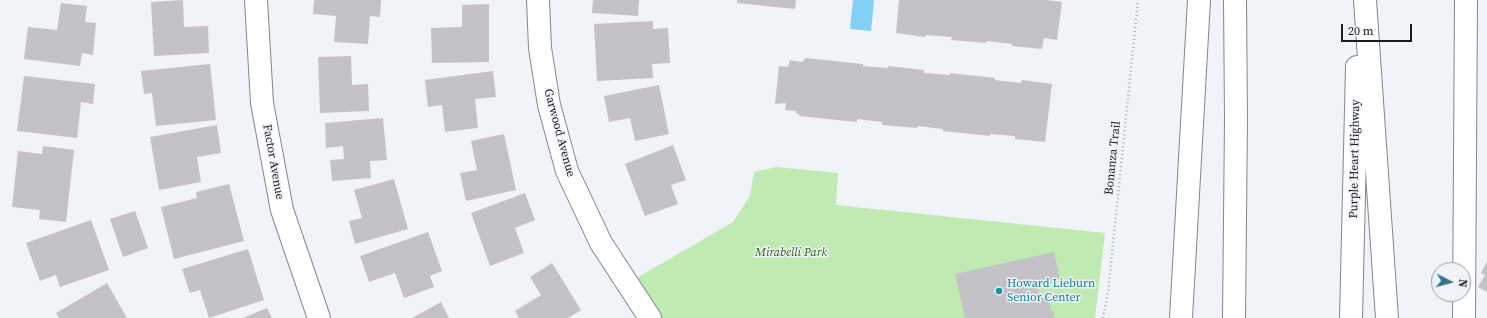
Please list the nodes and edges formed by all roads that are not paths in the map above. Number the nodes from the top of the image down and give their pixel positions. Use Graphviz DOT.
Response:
graph roads {
  1 [pos="256,0"];
  2 [pos="538,0"];
  3 [pos="1199,0"];
  4 [pos="1235,0"];
  5 [pos="1357,0"];
  6 [pos="1365,0"];
  7 [pos="1466,0"];
  8 [pos="319,318"];
  9 [pos="650,318"];
  10 [pos="1180,318"];
  11 [pos="1234,318"];
  12 [pos="1351,318"];
  13 [pos="1387,318"];
  14 [pos="1464,318"];
  1 -- 8 [label="main road, Factor Avenue"];
  2 -- 9 [label="main road, Garwood Avenue"];
  3 -- 10 [label="main road"];
  4 -- 11 [label="main road"];
  5 -- 12 [label="main road, Purple Heart Highway"];
  6 -- 13 [label="main road"];
  7 -- 14 [label="main road"];
}
